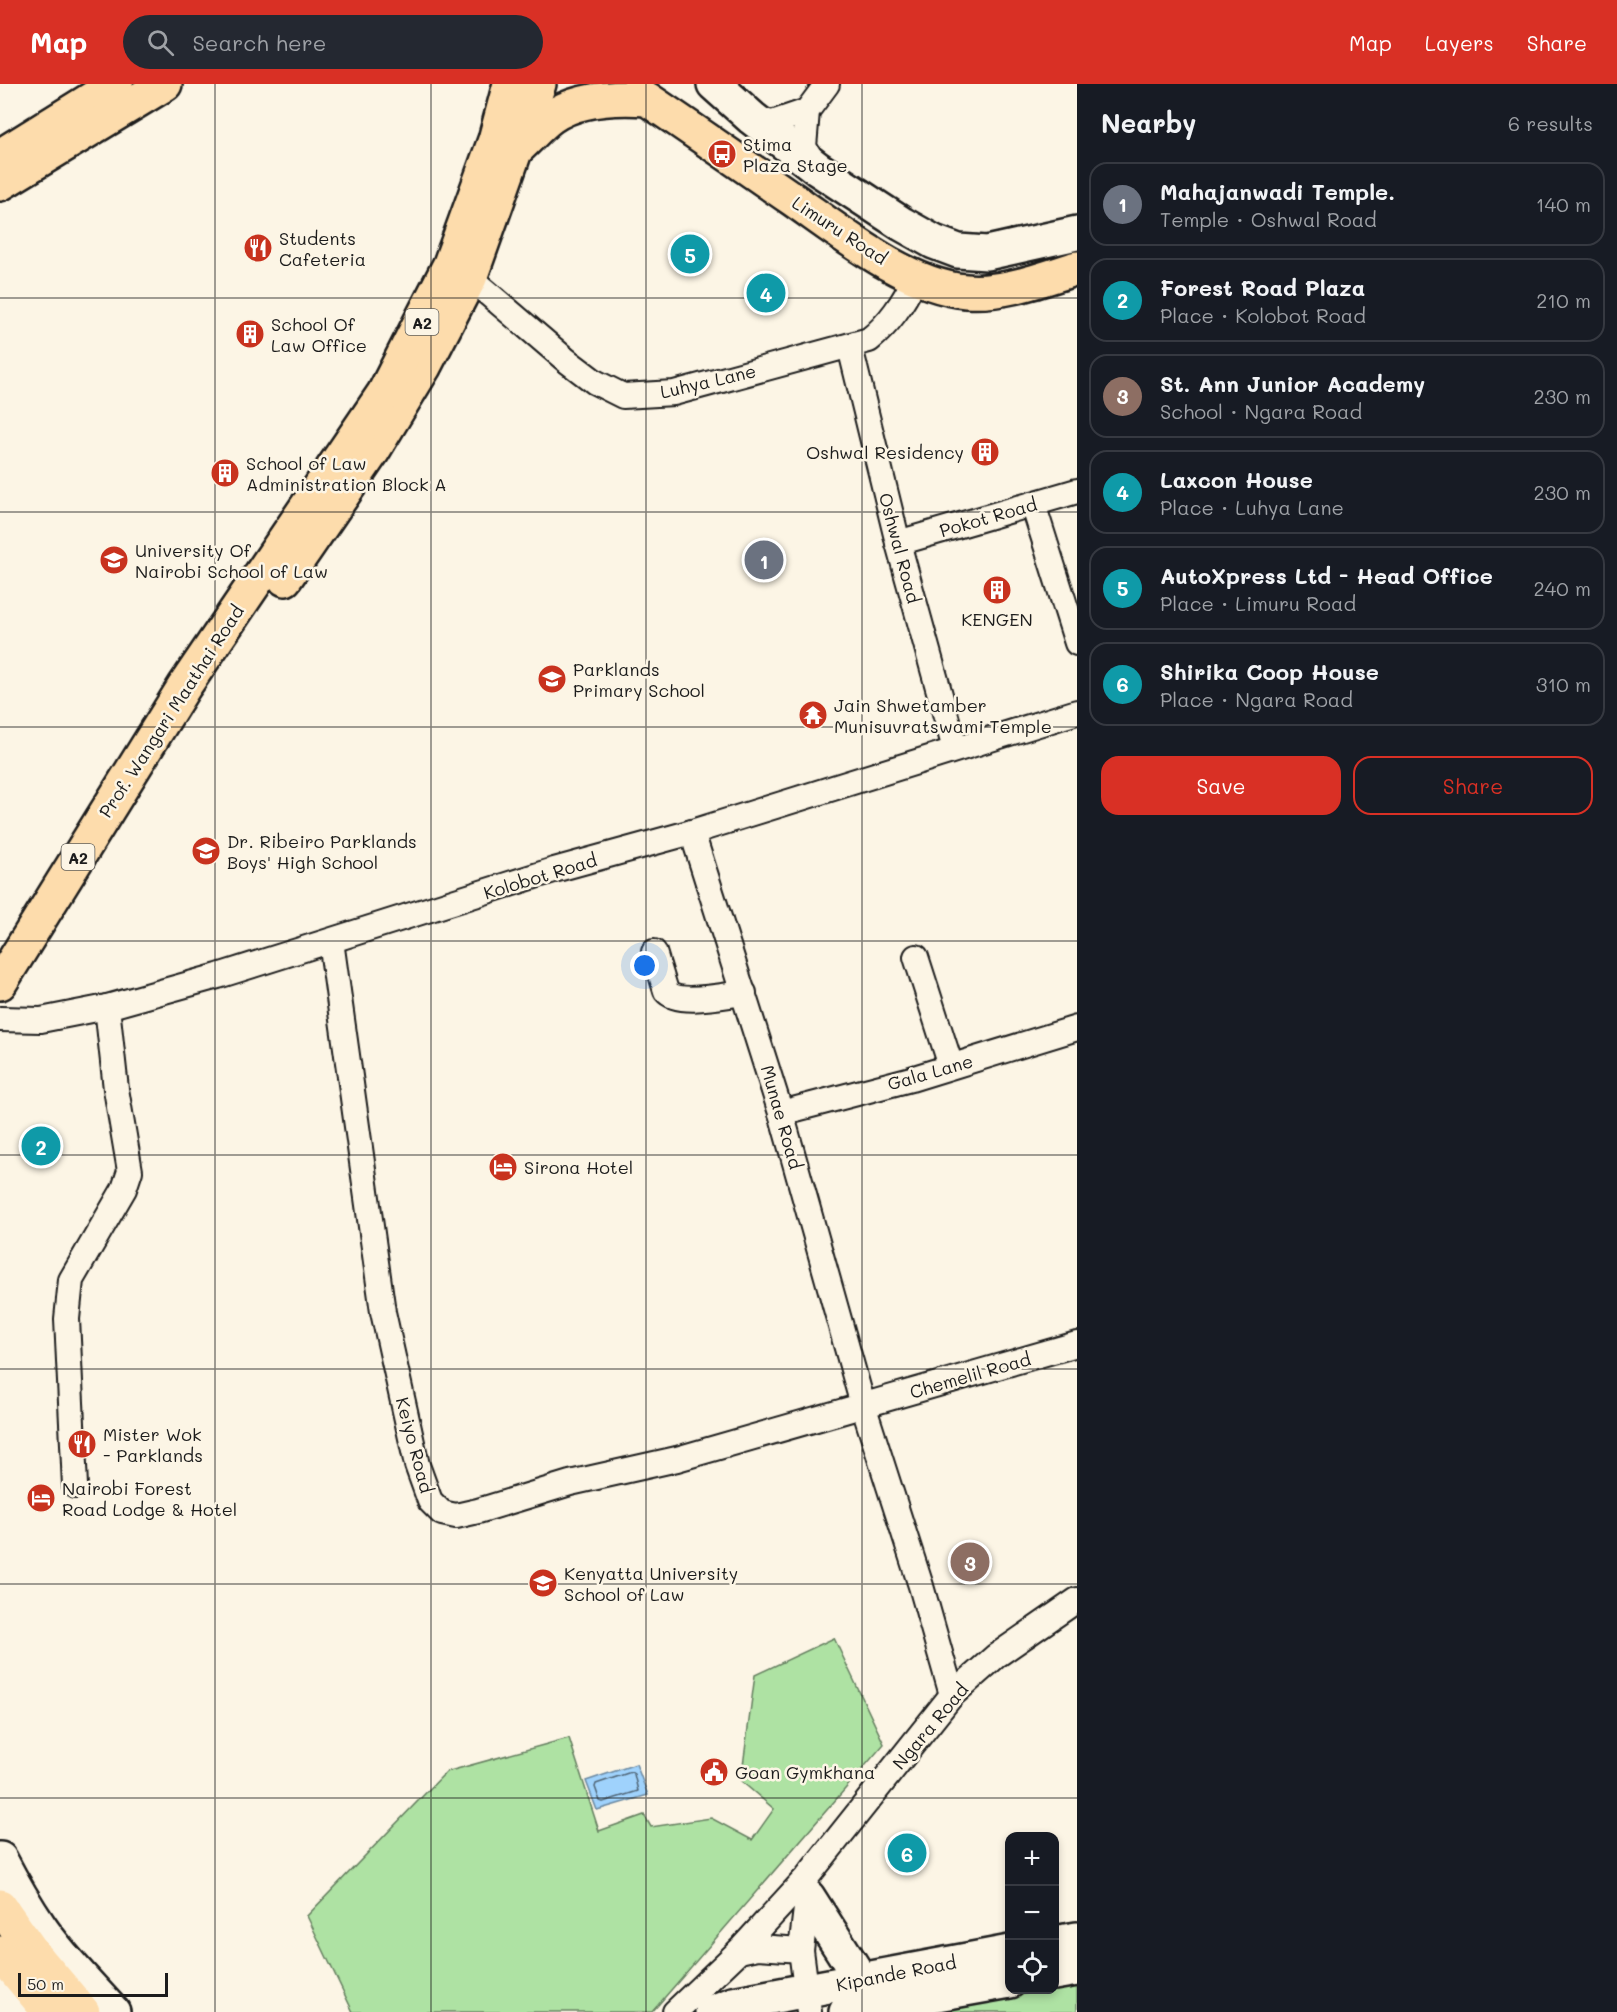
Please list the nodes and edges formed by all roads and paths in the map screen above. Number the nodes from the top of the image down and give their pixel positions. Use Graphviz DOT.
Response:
graph roads {
  1 [pos="81,84"];
  2 [pos="116,84"];
  3 [pos="165,84"];
  4 [pos="490,84"];
  5 [pos="510,84"];
  6 [pos="539,84"];
  7 [pos="714,84"];
  8 [pos="827,84"];
  9 [pos="638,92"];
  10 [pos="807,111"];
  11 [pos="752,118"];
  12 [pos="0,135"];
  13 [pos="515,151"];
  14 [pos="0,156"];
  15 [pos="818,169"];
  16 [pos="0,184"];
  17 [pos="1077,233"];
  18 [pos="1077,268"];
  19 [pos="470,278"];
  20 [pos="915,279"];
  21 [pos="850,347"];
  22 [pos="1077,491"];
  23 [pos="1033,504"];
  24 [pos="898,543"];
  25 [pos="1077,643"];
  26 [pos="184,687"];
  27 [pos="1077,712"];
  28 [pos="156,731"];
  29 [pos="956,749"];
  30 [pos="692,832"];
  31 [pos="331,941"];
  32 [pos="654,952"];
  33 [pos="916,957"];
  34 [pos="0,983"];
  35 [pos="744,993"];
  36 [pos="107,1007"];
  37 [pos="0,1019"];
  38 [pos="1077,1028"];
  39 [pos="951,1066"];
  40 [pos="781,1113"];
  41 [pos="1077,1344"];
  42 [pos="863,1405"];
  43 [pos="75,1486"];
  44 [pos="1077,1600"];
  45 [pos="951,1695"];
  46 [pos="0,1859"];
  47 [pos="808,1887"];
  48 [pos="0,1906"];
  49 [pos="1077,1940"];
  50 [pos="1059,1942"];
  51 [pos="801,1950"];
  52 [pos="739,1951"];
  53 [pos="0,1953"];
  54 [pos="1005,1953"];
  55 [pos="1077,1969"];
  56 [pos="1059,1972"];
  57 [pos="861,1980"];
  58 [pos="1005,1982"];
  59 [pos="0,1994"];
  60 [pos="808,2001"];
  61 [pos="13,2012"];
  62 [pos="49,2012"];
  63 [pos="83,2012"];
  64 [pos="112,2012"];
  65 [pos="675,2012"];
  66 [pos="712,2012"];
  67 [pos="846,2012"];
  1 -- 12 [label="main road"];
  2 -- 14 [label="main road"];
  3 -- 16 [label="main road"];
  4 -- 26 [label="main road"];
  5 -- 26 [label="main road, Prof. Wangari Maathai Road / A2"];
  6 -- 13 [label="main road"];
  7 -- 11 [label="main road"];
  8 -- 10 [label="street"];
  9 -- 13 [label="main road"];
  9 -- 20 [label="main road, Limuru Road"];
  10 -- 11 [label="street"];
  10 -- 15 [label="street"];
  11 -- 15 [label="main road"];
  13 -- 19 [label="main road"];
  15 -- 17 [label="main road"];
  18 -- 20 [label="main road, Limuru Road"];
  19 -- 21 [label="street, Luhya Lane"];
  19 -- 28 [label="main road"];
  20 -- 21 [label="street, Luhya Lane"];
  21 -- 24 [label="street, Oshwal Road"];
  22 -- 23 [label="street, Pokot Road"];
  23 -- 24 [label="street, Pokot Road"];
  23 -- 25 [label="street"];
  24 -- 29 [label="street, Oshwal Road"];
  26 -- 28 [label="main road, Prof. Wangari Maathai Road / A2"];
  27 -- 29 [label="street, Kolobot Road"];
  28 -- 34 [label="main road, Prof. Wangari Maathai Road / A2"];
  29 -- 30 [label="street, Kolobot Road"];
  30 -- 31 [label="street, Kolobot Road"];
  30 -- 35 [label="street, Munae Road"];
  31 -- 36 [label="street, Kolobot Road"];
  31 -- 42 [label="street, Keiyo Road"];
  32 -- 35 [label="street"];
  33 -- 39 [label="street"];
  35 -- 40 [label="street, Munae Road"];
  36 -- 37 [label="street, Kolobot Road"];
  36 -- 43 [label="street"];
  38 -- 39 [label="street, Gala Lane"];
  39 -- 40 [label="street, Gala Lane"];
  40 -- 42 [label="street, Munae Road"];
  41 -- 42 [label="street, Chemelil Road"];
  42 -- 45 [label="street, Munae Road"];
  44 -- 45 [label="street, Ngara Road"];
  45 -- 47 [label="street, Ngara Road"];
  46 -- 64 [label="main road"];
  47 -- 51 [label="street"];
  47 -- 52 [label="street, Ngara Road"];
  47 -- 57 [label="main road"];
  48 -- 63 [label="main road"];
  49 -- 50 [label="main road"];
  51 -- 52 [label="street"];
  51 -- 60 [label="street"];
  52 -- 65 [label="street, Ngara Road"];
  53 -- 62 [label="main road"];
  54 -- 57 [label="main road, Kipande Road"];
  55 -- 56 [label="main road"];
  57 -- 60 [label="main road, Kipande Road"];
  58 -- 67 [label="main road, Kipande Road"];
  59 -- 61 [label="main road"];
  60 -- 66 [label="main road, Kipande Road"];
}
